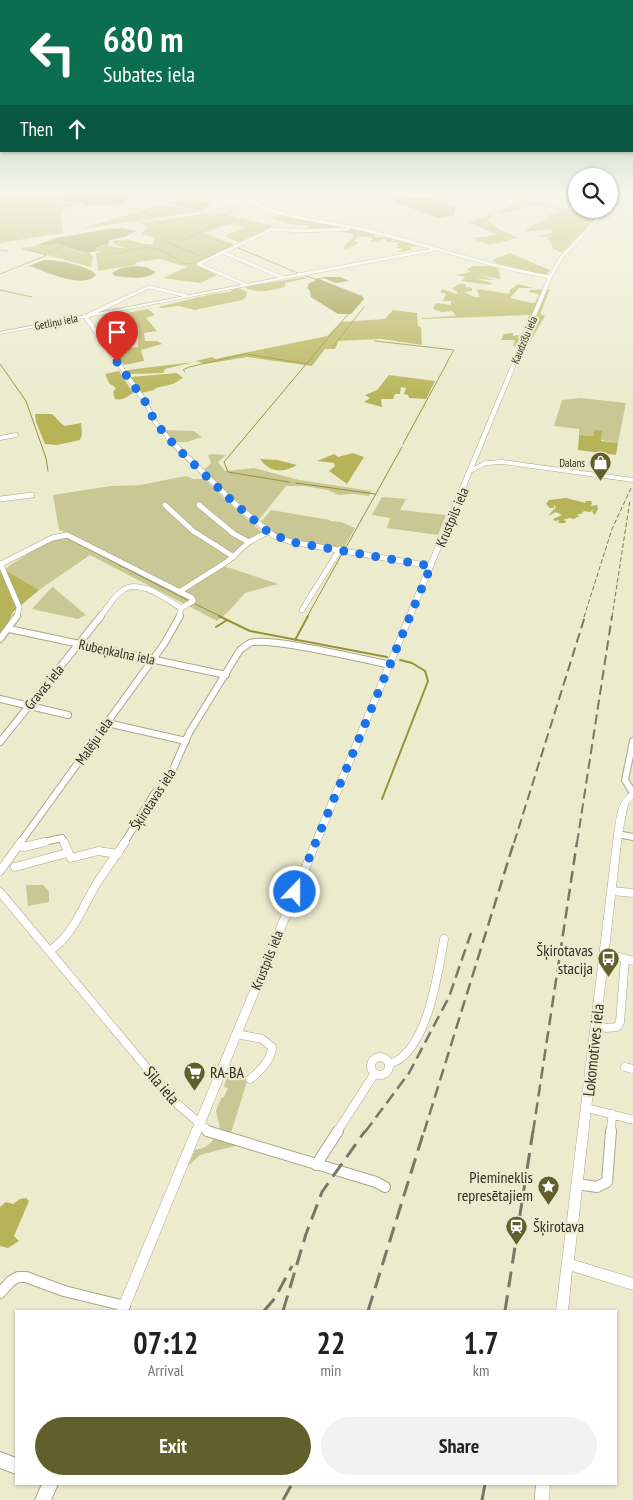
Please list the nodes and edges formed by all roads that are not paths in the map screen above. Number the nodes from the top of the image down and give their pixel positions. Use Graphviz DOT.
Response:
graph roads {
  1 [pos="202,262"];
  2 [pos="245,262"];
  3 [pos="366,262"];
  4 [pos="480,262"];
  5 [pos="558,262"];
  6 [pos="298,275"];
  7 [pos="550,277"];
  8 [pos="282,278"];
  9 [pos="246,285"];
  10 [pos="187,296"];
  11 [pos="114,304"];
  12 [pos="123,309"];
  13 [pos="87,316"];
  14 [pos="0,333"];
  15 [pos="16,435"];
  16 [pos="0,438"];
  17 [pos="476,458"];
  18 [pos="504,462"];
  19 [pos="471,471"];
  20 [pos="633,480"];
  21 [pos="32,495"];
  22 [pos="0,499"];
  23 [pos="165,505"];
  24 [pos="198,505"];
  25 [pos="268,532"];
  26 [pos="249,542"];
  27 [pos="340,549"];
  28 [pos="234,557"];
  29 [pos="0,564"];
  30 [pos="431,566"];
  31 [pos="127,587"];
  32 [pos="179,592"];
  33 [pos="181,608"];
  34 [pos="302,610"];
  35 [pos="9,629"];
  36 [pos="0,639"];
  37 [pos="79,644"];
  38 [pos="152,659"];
  39 [pos="391,664"];
  40 [pos="226,675"];
  41 [pos="0,699"];
  42 [pos="29,706"];
  43 [pos="68,715"];
  44 [pos="107,723"];
  45 [pos="186,741"];
  46 [pos="0,742"];
  47 [pos="633,742"];
  48 [pos="633,793"];
  49 [pos="618,834"];
  50 [pos="633,837"];
  51 [pos="19,846"];
  52 [pos="67,853"];
  53 [pos="118,854"];
  54 [pos="15,867"];
  55 [pos="0,871"];
  56 [pos="612,891"];
  57 [pos="0,892"];
  58 [pos="633,893"];
  59 [pos="444,940"];
  60 [pos="49,951"];
  61 [pos="605,953"];
  62 [pos="629,960"];
  63 [pos="596,1025"];
  64 [pos="237,1034"];
  65 [pos="389,1064"];
  66 [pos="375,1073"];
  67 [pos="250,1079"];
  68 [pos="587,1108"];
  69 [pos="612,1114"];
  70 [pos="633,1120"];
  71 [pos="199,1125"];
  72 [pos="316,1165"];
  73 [pos="578,1184"];
  74 [pos="385,1187"];
  75 [pos="568,1264"];
  76 [pos="633,1284"];
  77 [pos="0,1293"];
  78 [pos="124,1309"];
  79 [pos="562,1310"];
  80 [pos="0,1460"];
  81 [pos="15,1466"];
  82 [pos="50,1485"];
  83 [pos="543,1485"];
  84 [pos="43,1500"];
  85 [pos="542,1500"];
  1 -- 9 [label="street"];
  2 -- 8 [label="street"];
  3 -- 6 [label="street, Getliņu iela"];
  4 -- 7 [label="street"];
  5 -- 7 [label="street, Kaudzīšu iela"];
  6 -- 8 [label="street, Getliņu iela"];
  7 -- 17 [label="street, Kaudzīšu iela"];
  8 -- 9 [label="street, Getliņu iela"];
  9 -- 10 [label="street, Getliņu iela"];
  10 -- 11 [label="street"];
  10 -- 12 [label="street, Getliņu iela"];
  11 -- 12 [label="street"];
  11 -- 13 [label="street"];
  12 -- 13 [label="street, Getliņu iela"];
  13 -- 14 [label="street, Getliņu iela"];
  13 -- 25 [label="street"];
  15 -- 16 [label="street"];
  17 -- 18 [label="street"];
  17 -- 19 [label="street, Krustpils iela"];
  18 -- 19 [label="street, Krustpils iela"];
  18 -- 20 [label="street, Krustpils iela"];
  19 -- 30 [label="street, Krustpils iela"];
  21 -- 22 [label="street"];
  23 -- 28 [label="street"];
  24 -- 26 [label="street"];
  25 -- 26 [label="street"];
  25 -- 27 [label="street"];
  26 -- 28 [label="street"];
  27 -- 30 [label="street"];
  27 -- 34 [label="street"];
  28 -- 32 [label="street"];
  29 -- 32 [label="street"];
  29 -- 35 [label="street"];
  30 -- 39 [label="street, Krustpils iela"];
  31 -- 33 [label="street"];
  31 -- 37 [label="street, Gravas iela"];
  32 -- 33 [label="street, Malēju iela"];
  33 -- 38 [label="street, Malēju iela"];
  35 -- 36 [label="street"];
  35 -- 37 [label="street, Rubeņkalna iela"];
  37 -- 38 [label="street, Rubeņkalna iela"];
  37 -- 42 [label="street, Gravas iela"];
  38 -- 40 [label="street, Rubeņkalna iela"];
  38 -- 44 [label="street, Malēju iela"];
  39 -- 40 [label="street, Šķirotavas iela"];
  39 -- 64 [label="street, Krustpils iela"];
  40 -- 45 [label="street, Šķirotavas iela"];
  41 -- 42 [label="street"];
  42 -- 43 [label="street"];
  42 -- 46 [label="street, Gravas iela"];
  44 -- 45 [label="street"];
  44 -- 51 [label="street, Malēju iela"];
  45 -- 53 [label="street, Šķirotavas iela"];
  47 -- 48 [label="street, Lokomotīves iela"];
  48 -- 49 [label="street, Lokomotīves iela"];
  49 -- 50 [label="street"];
  49 -- 56 [label="street, Lokomotīves iela"];
  51 -- 52 [label="street"];
  51 -- 55 [label="street, Malēju iela"];
  52 -- 53 [label="street"];
  52 -- 54 [label="street"];
  53 -- 60 [label="street, Šķirotavas iela"];
  56 -- 58 [label="street"];
  56 -- 61 [label="street, Lokomotīves iela"];
  57 -- 60 [label="street, Sila iela"];
  59 -- 65 [label="street"];
  60 -- 71 [label="street, Sila iela"];
  61 -- 62 [label="street"];
  61 -- 63 [label="street, Lokomotīves iela"];
  62 -- 63 [label="street"];
  63 -- 68 [label="street, Lokomotīves iela"];
  64 -- 67 [label="street"];
  64 -- 71 [label="street, Krustpils iela"];
  65 -- 66 [label="street"];
  65 -- 66 [label="street"];
  66 -- 72 [label="street"];
  68 -- 69 [label="street"];
  68 -- 73 [label="street, Lokomotīves iela"];
  69 -- 70 [label="street"];
  69 -- 73 [label="street"];
  71 -- 72 [label="street, Sila iela"];
  71 -- 78 [label="street, Krustpils iela"];
  72 -- 74 [label="street, Sila iela"];
  73 -- 75 [label="street, Lokomotīves iela"];
  75 -- 76 [label="street"];
  75 -- 79 [label="street, Lokomotīves iela"];
  77 -- 78 [label="street"];
  80 -- 81 [label="main road"];
  82 -- 84 [label="main road"];
  83 -- 85 [label="street"];
}
